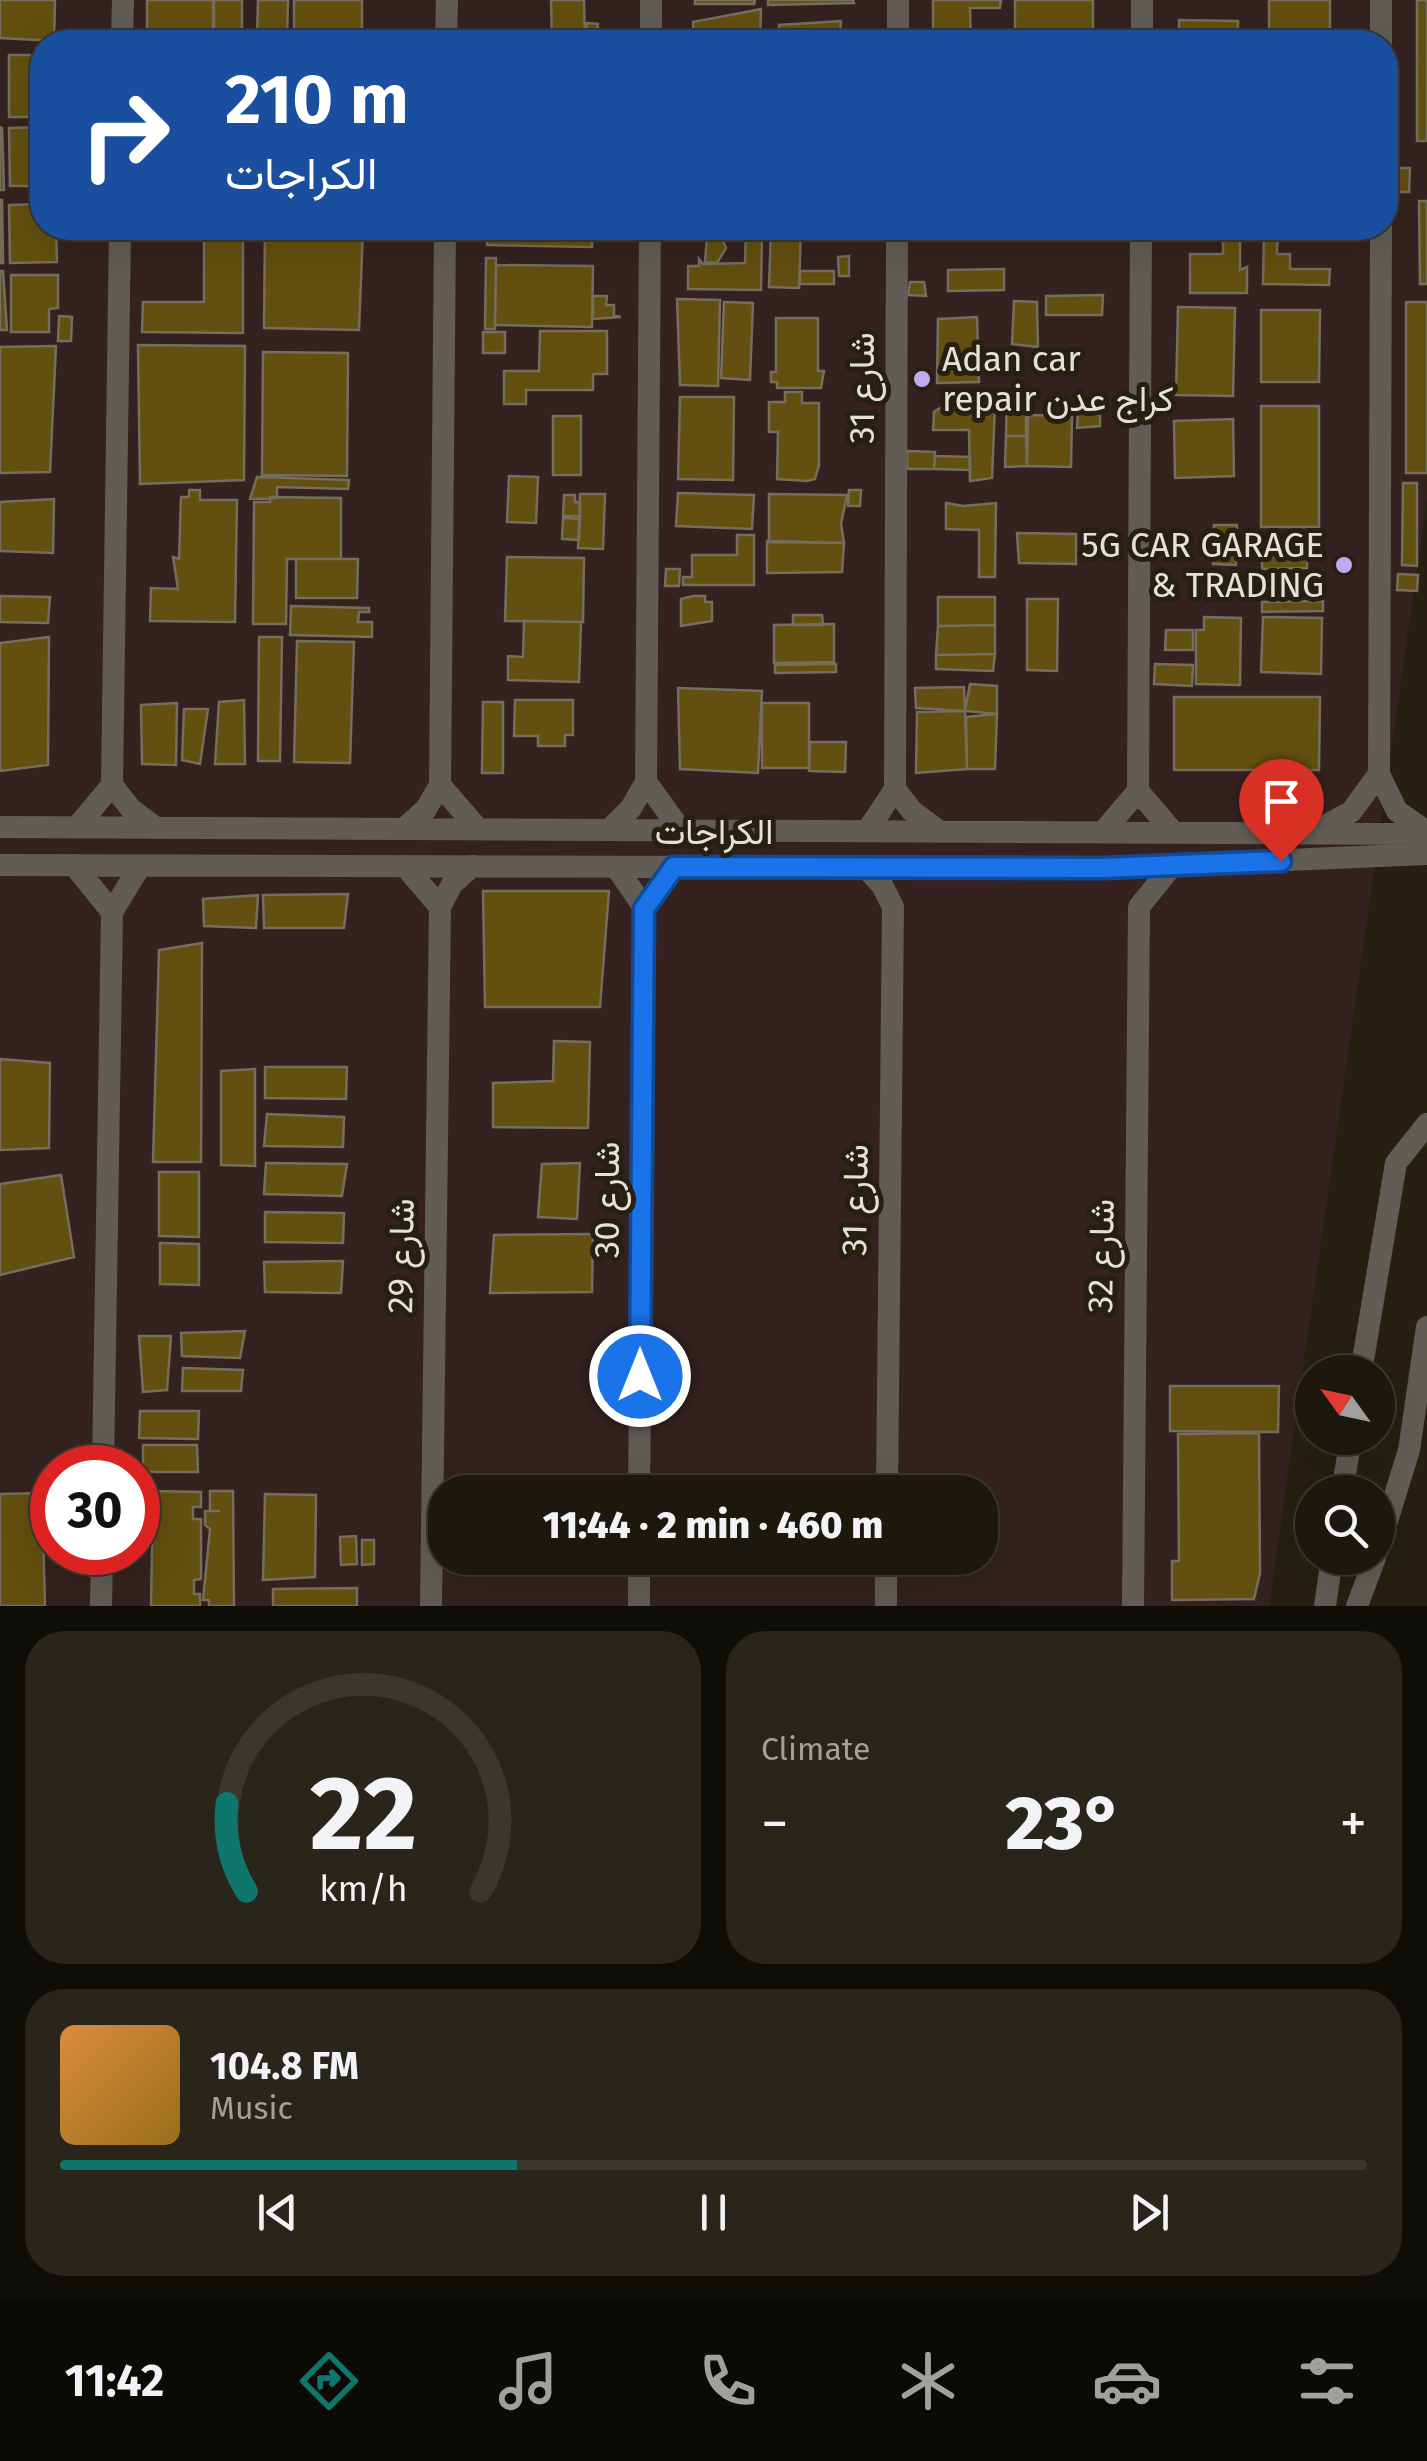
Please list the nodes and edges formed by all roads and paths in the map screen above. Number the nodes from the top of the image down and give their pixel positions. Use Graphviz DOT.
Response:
graph roads {
  1 [pos="123,0"];
  2 [pos="447,0"];
  3 [pos="651,0"];
  4 [pos="898,0"];
  5 [pos="1142,0"];
  6 [pos="1381,0"];
  7 [pos="122,30"];
  8 [pos="446,30"];
  9 [pos="651,30"];
  10 [pos="898,30"];
  11 [pos="1142,30"];
  12 [pos="1381,30"];
  13 [pos="120,240"];
  14 [pos="445,240"];
  15 [pos="650,240"];
  16 [pos="897,240"];
  17 [pos="1141,240"];
  18 [pos="1380,240"];
  19 [pos="1380,774"];
  20 [pos="646,782"];
  21 [pos="112,785"];
  22 [pos="440,785"];
  23 [pos="896,789"];
  24 [pos="1138,791"];
  25 [pos="155,826"];
  26 [pos="0,827"];
  27 [pos="76,827"];
  28 [pos="405,828"];
  29 [pos="478,829"];
  30 [pos="610,829"];
  31 [pos="680,829"];
  32 [pos="936,829"];
  33 [pos="867,831"];
  34 [pos="1103,832"];
  35 [pos="1174,832"];
  36 [pos="1309,832"];
  37 [pos="1427,833"];
  38 [pos="1427,854"];
  39 [pos="0,865"];
  40 [pos="74,865"];
  41 [pos="140,866"];
  42 [pos="404,866"];
  43 [pos="472,866"];
  44 [pos="616,867"];
  45 [pos="674,867"];
  46 [pos="1172,867"];
  47 [pos="865,868"];
  48 [pos="931,868"];
  49 [pos="1103,868"];
  50 [pos="1140,906"];
  51 [pos="440,907"];
  52 [pos="893,907"];
  53 [pos="644,909"];
  54 [pos="112,912"];
  55 [pos="1427,1124"];
  56 [pos="1427,1328"];
  57 [pos="1364,1355"];
  58 [pos="103,1445"];
  59 [pos="640,1475"];
  60 [pos="887,1475"];
  61 [pos="1395,1495"];
  62 [pos="102,1575"];
  63 [pos="639,1575"];
  64 [pos="886,1575"];
  65 [pos="1330,1575"];
  66 [pos="1369,1575"];
  67 [pos="101,1606"];
  68 [pos="432,1606"];
  69 [pos="638,1606"];
  70 [pos="886,1606"];
  71 [pos="1133,1606"];
  72 [pos="1325,1606"];
  73 [pos="1357,1606"];
  1 -- 7 [label="street"];
  2 -- 8 [label="street"];
  3 -- 9 [label="street"];
  4 -- 10 [label="street"];
  5 -- 11 [label="street"];
  6 -- 12 [label="street"];
  13 -- 21 [label="street"];
  14 -- 22 [label="street"];
  15 -- 20 [label="street"];
  16 -- 23 [label="street, شارع 31"];
  17 -- 24 [label="street"];
  18 -- 19 [label="street"];
  19 -- 36 [label="street"];
  19 -- 37 [label="street"];
  20 -- 30 [label="street"];
  20 -- 31 [label="street"];
  21 -- 25 [label="street"];
  21 -- 27 [label="street"];
  22 -- 28 [label="street"];
  22 -- 29 [label="street"];
  23 -- 32 [label="street"];
  23 -- 33 [label="street"];
  24 -- 34 [label="street"];
  24 -- 35 [label="street"];
  25 -- 27 [label="street, الكراجات"];
  25 -- 28 [label="street, الكراجات"];
  26 -- 27 [label="street, الكراجات"];
  28 -- 29 [label="street, الكراجات"];
  29 -- 30 [label="street, الكراجات"];
  30 -- 31 [label="street, الكراجات"];
  31 -- 33 [label="street, الكراجات"];
  32 -- 33 [label="street, الكراجات"];
  32 -- 34 [label="street, الكراجات"];
  34 -- 35 [label="street, الكراجات"];
  35 -- 36 [label="street, الكراجات"];
  36 -- 37 [label="street, الكراجات"];
  38 -- 46 [label="street, الكراجات"];
  39 -- 40 [label="street, الكراجات"];
  40 -- 41 [label="street, الكراجات"];
  40 -- 54 [label="street"];
  41 -- 42 [label="street, الكراجات"];
  41 -- 54 [label="street"];
  42 -- 43 [label="street, الكراجات"];
  42 -- 51 [label="street"];
  43 -- 44 [label="street, الكراجات"];
  43 -- 51 [label="street"];
  44 -- 45 [label="street, الكراجات"];
  44 -- 53 [label="street"];
  45 -- 47 [label="street, الكراجات"];
  45 -- 53 [label="street"];
  46 -- 49 [label="street, الكراجات"];
  46 -- 50 [label="street"];
  47 -- 48 [label="street, الكراجات"];
  47 -- 52 [label="street"];
  48 -- 49 [label="street, الكراجات"];
  48 -- 52 [label="street"];
  49 -- 50 [label="street"];
  50 -- 71 [label="street, شارع 32"];
  51 -- 68 [label="street, شارع 29"];
  52 -- 60 [label="street, شارع 31"];
  53 -- 59 [label="street, شارع 30"];
  54 -- 58 [label="street"];
  55 -- 57 [label="street"];
  56 -- 61 [label="street"];
  62 -- 67 [label="street"];
  63 -- 69 [label="street"];
  64 -- 70 [label="street"];
  65 -- 72 [label="street"];
  66 -- 73 [label="street"];
}
